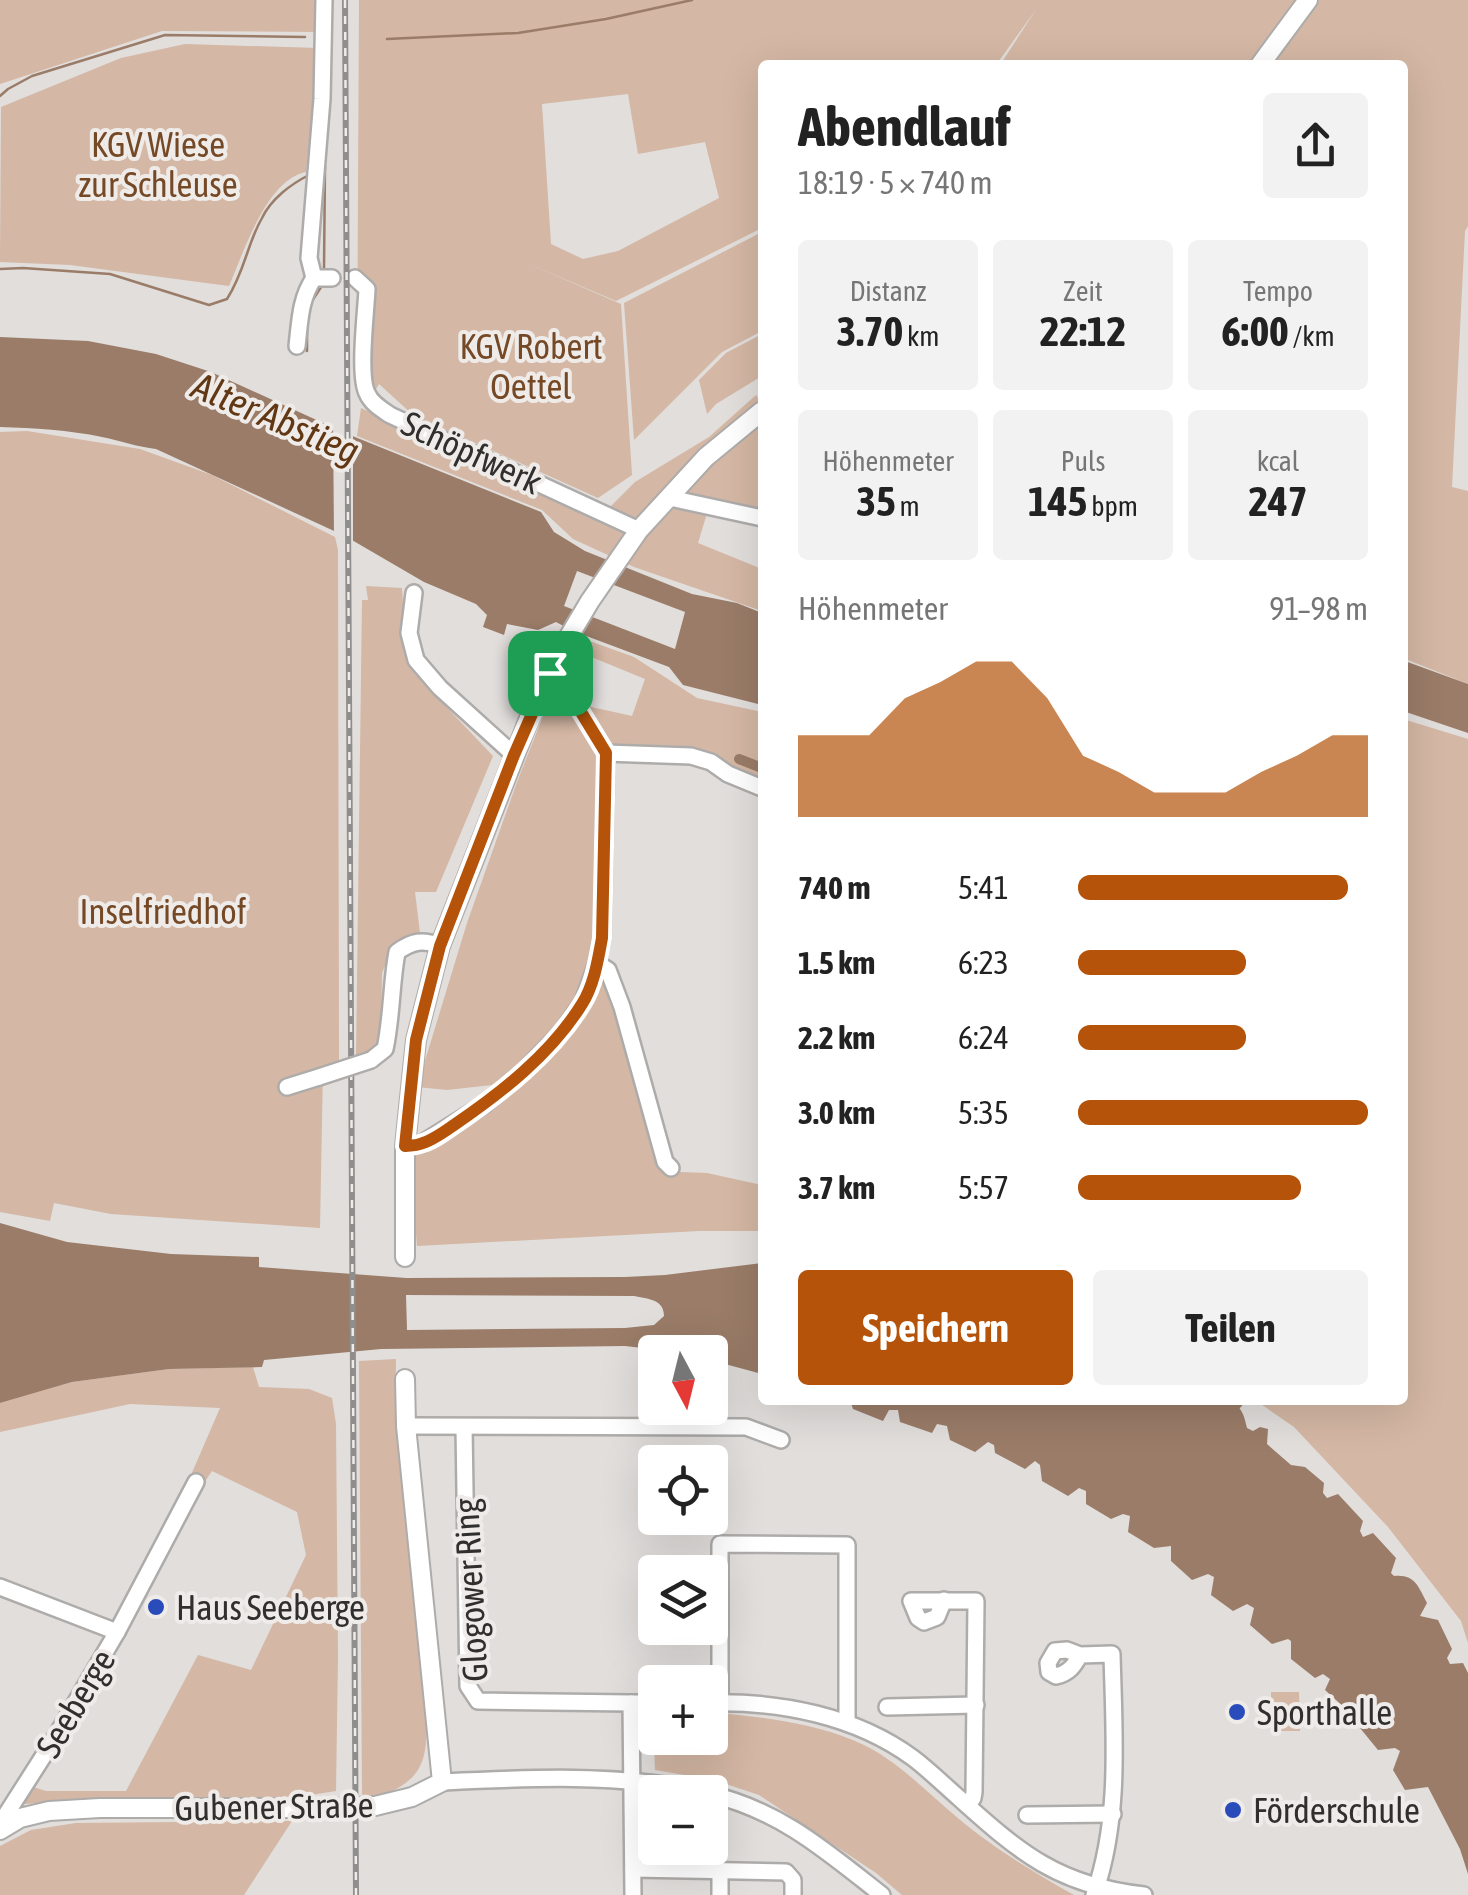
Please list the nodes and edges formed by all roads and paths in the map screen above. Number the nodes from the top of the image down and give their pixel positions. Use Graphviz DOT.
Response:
graph roads {
  1 [pos="324,0"];
  2 [pos="1308,0"];
  3 [pos="1264,60"];
  4 [pos="314,278"];
  5 [pos="332,278"];
  6 [pos="355,278"];
  7 [pos="297,346"];
  8 [pos="758,413"];
  9 [pos="670,498"];
  10 [pos="758,517"];
  11 [pos="640,530"];
  12 [pos="414,593"];
  13 [pos="550,673"];
  14 [pos="606,753"];
  15 [pos="514,755"];
  16 [pos="758,786"];
  17 [pos="440,946"];
  18 [pos="597,963"];
  19 [pos="288,1088"];
  20 [pos="405,1146"];
  21 [pos="670,1168"];
  22 [pos="404,1256"];
  23 [pos="406,1380"];
  24 [pos="406,1426"];
  25 [pos="464,1427"];
  26 [pos="781,1440"];
  27 [pos="196,1482"];
  28 [pos="0,1587"];
  29 [pos="944,1600"];
  30 [pos="117,1632"];
  31 [pos="1080,1654"];
  32 [pos="716,1665"];
  33 [pos="631,1703"];
  34 [pos="638,1703"];
  35 [pos="728,1704"];
  36 [pos="976,1705"];
  37 [pos="887,1706"];
  38 [pos="847,1723"];
  39 [pos="633,1781"];
  40 [pos="442,1782"];
  41 [pos="638,1782"];
  42 [pos="728,1800"];
  43 [pos="967,1806"];
  44 [pos="1027,1814"];
  45 [pos="1113,1814"];
  46 [pos="0,1827"];
  47 [pos="633,1869"];
  48 [pos="720,1871"];
  49 [pos="1096,1891"];
  50 [pos="633,1895"];
  51 [pos="720,1895"];
  52 [pos="793,1895"];
  53 [pos="881,1895"];
  54 [pos="1144,1895"];
  1 -- 4 [label="street"];
  2 -- 3 [label="main road"];
  4 -- 5 [label="street"];
  4 -- 7 [label="street"];
  6 -- 11 [label="street, Schöpfwerk"];
  8 -- 9 [label="main road"];
  9 -- 10 [label="street"];
  9 -- 11 [label="main road"];
  11 -- 13 [label="main road"];
  12 -- 15 [label="street"];
  13 -- 14 [label="street"];
  13 -- 15 [label="main road"];
  14 -- 16 [label="street"];
  14 -- 18 [label="street"];
  15 -- 17 [label="main road"];
  17 -- 19 [label="street, bridge"];
  17 -- 20 [label="main road"];
  18 -- 20 [label="street"];
  18 -- 21 [label="street"];
  20 -- 22 [label="main road"];
  23 -- 24 [label="main road"];
  24 -- 25 [label="street"];
  24 -- 40 [label="main road"];
  25 -- 26 [label="street"];
  25 -- 33 [label="street, Glogower Ring"];
  27 -- 30 [label="street, Seeberge"];
  28 -- 30 [label="street, Seeberge"];
  29 -- 36 [label="street"];
  30 -- 46 [label="street, Seeberge"];
  31 -- 45 [label="street"];
  32 -- 38 [label="street"];
  33 -- 34 [label="street"];
  33 -- 39 [label="street"];
  35 -- 38 [label="street"];
  36 -- 37 [label="street"];
  36 -- 43 [label="street"];
  38 -- 43 [label="street"];
  39 -- 40 [label="street"];
  39 -- 41 [label="street"];
  39 -- 47 [label="street"];
  40 -- 46 [label="main road, Gubener Straße, bridge"];
  42 -- 53 [label="street"];
  43 -- 49 [label="street"];
  44 -- 45 [label="street"];
  45 -- 49 [label="street"];
  47 -- 48 [label="street"];
  47 -- 50 [label="street"];
  48 -- 51 [label="street"];
  48 -- 52 [label="street"];
  49 -- 54 [label="street"];
}
